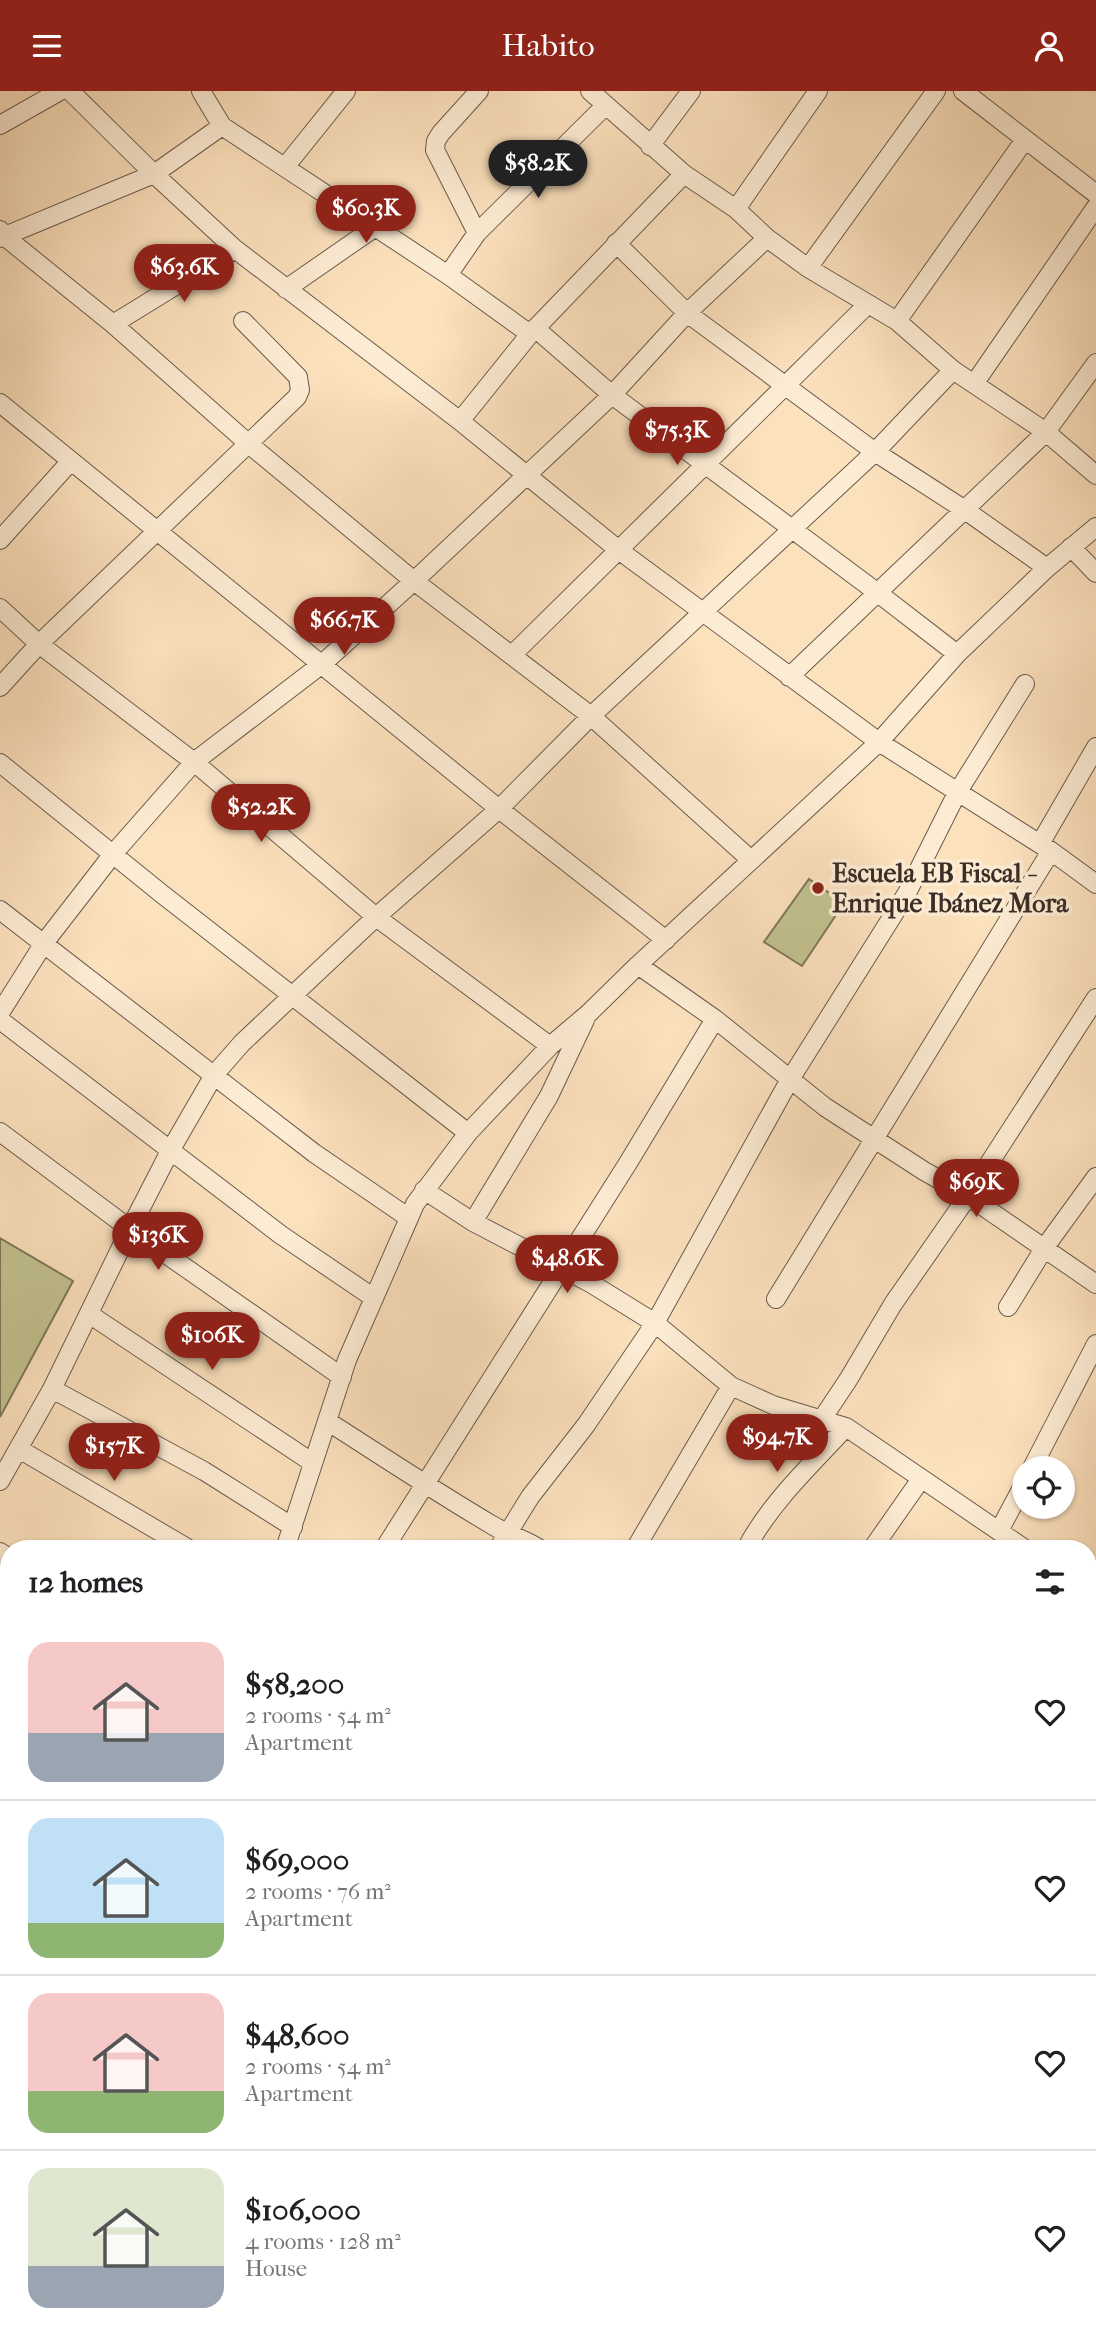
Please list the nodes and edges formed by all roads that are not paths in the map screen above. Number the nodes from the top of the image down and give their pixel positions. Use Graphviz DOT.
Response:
graph roads {
  1 [pos="60,91"];
  2 [pos="70,91"];
  3 [pos="201,91"];
  4 [pos="346,91"];
  5 [pos="479,91"];
  6 [pos="590,91"];
  7 [pos="691,91"];
  8 [pos="818,91"];
  9 [pos="936,91"];
  10 [pos="963,91"];
  11 [pos="606,106"];
  12 [pos="0,125"];
  13 [pos="222,126"];
  14 [pos="1024,141"];
  15 [pos="650,146"];
  16 [pos="285,167"];
  17 [pos="154,174"];
  18 [pos="684,174"];
  19 [pos="1096,194"];
  20 [pos="1096,207"];
  21 [pos="736,209"];
  22 [pos="374,228"];
  23 [pos="477,233"];
  24 [pos="1,235"];
  25 [pos="768,238"];
  26 [pos="616,243"];
  27 [pos="235,249"];
  28 [pos="808,268"];
  29 [pos="448,275"];
  30 [pos="286,289"];
  31 [pos="867,305"];
  32 [pos="687,313"];
  33 [pos="243,321"];
  34 [pos="897,321"];
  35 [pos="113,324"];
  36 [pos="533,331"];
  37 [pos="1096,363"];
  38 [pos="953,370"];
  39 [pos="974,384"];
  40 [pos="786,386"];
  41 [pos="612,395"];
  42 [pos="0,403"];
  43 [pos="460,421"];
  44 [pos="1046,432"];
  45 [pos="250,445"];
  46 [pos="875,452"];
  47 [pos="70,462"];
  48 [pos="705,466"];
  49 [pos="525,475"];
  50 [pos="1096,475"];
  51 [pos="965,510"];
  52 [pos="1096,527"];
  53 [pos="792,528"];
  54 [pos="159,531"];
  55 [pos="0,540"];
  56 [pos="1071,547"];
  57 [pos="620,551"];
  58 [pos="1046,568"];
  59 [pos="1096,573"];
  60 [pos="414,581"];
  61 [pos="878,593"];
  62 [pos="0,608"];
  63 [pos="704,612"];
  64 [pos="39,644"];
  65 [pos="957,654"];
  66 [pos="512,656"];
  67 [pos="321,664"];
  68 [pos="789,677"];
  69 [pos="1025,684"];
  70 [pos="0,687"];
  71 [pos="591,716"];
  72 [pos="880,742"];
  73 [pos="1096,747"];
  74 [pos="194,762"];
  75 [pos="0,763"];
  76 [pos="957,793"];
  77 [pos="499,809"];
  78 [pos="1045,848"];
  79 [pos="113,854"];
  80 [pos="751,860"];
  81 [pos="1096,884"];
  82 [pos="0,911"];
  83 [pos="376,916"];
  84 [pos="666,940"];
  85 [pos="44,943"];
  86 [pos="638,965"];
  87 [pos="291,996"];
  88 [pos="1096,998"];
  89 [pos="0,1013"];
  90 [pos="589,1013"];
  91 [pos="0,1020"];
  92 [pos="715,1020"];
  93 [pos="550,1046"];
  94 [pos="214,1075"];
  95 [pos="789,1080"];
  96 [pos="0,1132"];
  97 [pos="468,1133"];
  98 [pos="874,1140"];
  99 [pos="170,1151"];
  100 [pos="1096,1177"];
  101 [pos="424,1190"];
  102 [pos="968,1196"];
  103 [pos="409,1218"];
  104 [pos="473,1222"];
  105 [pos="130,1229"];
  106 [pos="1045,1247"];
  107 [pos="561,1268"];
  108 [pos="1096,1284"];
  109 [pos="374,1299"];
  110 [pos="776,1299"];
  111 [pos="1008,1307"];
  112 [pos="89,1314"];
  113 [pos="655,1323"];
  114 [pos="1096,1344"];
  115 [pos="342,1377"];
  116 [pos="731,1386"];
  117 [pos="52,1389"];
  118 [pos="822,1419"];
  119 [pos="327,1421"];
  120 [pos="846,1427"];
  121 [pos="19,1449"];
  122 [pos="1038,1456"];
  123 [pos="313,1463"];
  124 [pos="921,1479"];
  125 [pos="0,1481"];
  126 [pos="426,1484"];
  127 [pos="1012,1507"];
  128 [pos="293,1527"];
  129 [pos="999,1531"];
  130 [pos="174,1540"];
  131 [pos="288,1540"];
  132 [pos="390,1540"];
  133 [pos="501,1540"];
  134 [pos="503,1540"];
  135 [pos="640,1540"];
  136 [pos="751,1540"];
  137 [pos="878,1540"];
  138 [pos="1012,1540"];
  1 -- 12 [label="street"];
  2 -- 17 [label="street"];
  3 -- 13 [label="street"];
  4 -- 16 [label="street"];
  5 -- 23 [label="street"];
  6 -- 11 [label="street"];
  7 -- 15 [label="street"];
  8 -- 21 [label="street"];
  9 -- 28 [label="street"];
  10 -- 14 [label="street"];
  11 -- 15 [label="street"];
  11 -- 23 [label="street"];
  13 -- 16 [label="street"];
  13 -- 17 [label="street"];
  14 -- 19 [label="street"];
  14 -- 34 [label="street"];
  15 -- 18 [label="street"];
  16 -- 22 [label="street"];
  17 -- 24 [label="street"];
  17 -- 27 [label="street"];
  18 -- 21 [label="street"];
  18 -- 26 [label="street"];
  20 -- 39 [label="street"];
  21 -- 25 [label="street"];
  22 -- 29 [label="street"];
  22 -- 30 [label="street"];
  23 -- 29 [label="street"];
  24 -- 35 [label="street"];
  25 -- 28 [label="street"];
  25 -- 32 [label="street"];
  26 -- 32 [label="street"];
  26 -- 36 [label="street"];
  27 -- 30 [label="street"];
  27 -- 35 [label="street"];
  28 -- 31 [label="street"];
  29 -- 36 [label="street"];
  30 -- 43 [label="street"];
  31 -- 34 [label="street"];
  31 -- 40 [label="street"];
  32 -- 40 [label="street"];
  32 -- 41 [label="street"];
  33 -- 45 [label="street"];
  34 -- 38 [label="street"];
  35 -- 45 [label="street"];
  36 -- 41 [label="street"];
  36 -- 43 [label="street"];
  37 -- 44 [label="street"];
  38 -- 39 [label="street"];
  38 -- 46 [label="street"];
  39 -- 44 [label="street"];
  40 -- 46 [label="street"];
  40 -- 48 [label="street"];
  41 -- 48 [label="street"];
  41 -- 49 [label="street"];
  42 -- 47 [label="street"];
  43 -- 49 [label="street"];
  44 -- 50 [label="street"];
  44 -- 51 [label="street"];
  45 -- 54 [label="street"];
  45 -- 60 [label="street"];
  46 -- 51 [label="street"];
  46 -- 53 [label="street"];
  47 -- 54 [label="street"];
  47 -- 55 [label="street"];
  48 -- 53 [label="street"];
  48 -- 57 [label="street"];
  49 -- 57 [label="street"];
  49 -- 60 [label="street"];
  51 -- 58 [label="street"];
  51 -- 61 [label="street"];
  52 -- 56 [label="street"];
  53 -- 61 [label="street"];
  53 -- 63 [label="street"];
  54 -- 64 [label="street"];
  54 -- 67 [label="street"];
  56 -- 58 [label="street"];
  56 -- 59 [label="street"];
  57 -- 63 [label="street"];
  57 -- 66 [label="street"];
  58 -- 65 [label="street"];
  60 -- 66 [label="street"];
  60 -- 67 [label="street"];
  61 -- 65 [label="street"];
  61 -- 68 [label="street"];
  62 -- 64 [label="street"];
  63 -- 68 [label="street"];
  63 -- 71 [label="street"];
  64 -- 70 [label="street"];
  64 -- 74 [label="street"];
  65 -- 72 [label="street"];
  66 -- 71 [label="street"];
  67 -- 74 [label="street"];
  67 -- 77 [label="street"];
  68 -- 72 [label="street"];
  69 -- 76 [label="street"];
  71 -- 77 [label="street"];
  71 -- 80 [label="street"];
  72 -- 76 [label="street"];
  72 -- 80 [label="street"];
  73 -- 78 [label="street"];
  74 -- 79 [label="street"];
  74 -- 83 [label="street"];
  75 -- 79 [label="street"];
  76 -- 78 [label="street"];
  76 -- 95 [label="street"];
  77 -- 83 [label="street"];
  77 -- 84 [label="street"];
  78 -- 81 [label="street"];
  78 -- 98 [label="street"];
  79 -- 85 [label="street"];
  79 -- 87 [label="street"];
  80 -- 84 [label="street"];
  82 -- 85 [label="street"];
  83 -- 87 [label="street"];
  83 -- 93 [label="street"];
  84 -- 86 [label="street"];
  85 -- 89 [label="street"];
  85 -- 94 [label="street"];
  86 -- 90 [label="street"];
  86 -- 92 [label="street"];
  87 -- 94 [label="street"];
  87 -- 97 [label="street"];
  88 -- 102 [label="street"];
  90 -- 93 [label="street"];
  90 -- 104 [label="street"];
  91 -- 99 [label="street"];
  92 -- 95 [label="street"];
  92 -- 107 [label="street"];
  93 -- 97 [label="street"];
  94 -- 99 [label="street"];
  94 -- 103 [label="street"];
  95 -- 98 [label="street"];
  95 -- 113 [label="street"];
  96 -- 105 [label="street"];
  97 -- 101 [label="street"];
  98 -- 102 [label="street"];
  98 -- 110 [label="street"];
  99 -- 105 [label="street"];
  99 -- 109 [label="street"];
  100 -- 106 [label="street"];
  101 -- 103 [label="street"];
  101 -- 104 [label="street"];
  102 -- 106 [label="street"];
  102 -- 118 [label="street"];
  103 -- 109 [label="street"];
  104 -- 107 [label="street"];
  105 -- 112 [label="street"];
  105 -- 115 [label="street"];
  106 -- 108 [label="street"];
  106 -- 111 [label="street"];
  107 -- 113 [label="street"];
  107 -- 126 [label="street"];
  109 -- 115 [label="street"];
  112 -- 117 [label="street"];
  112 -- 123 [label="street"];
  113 -- 116 [label="street"];
  113 -- 134 [label="street"];
  114 -- 122 [label="street"];
  115 -- 119 [label="street"];
  116 -- 118 [label="street"];
  116 -- 135 [label="street"];
  117 -- 121 [label="street"];
  117 -- 128 [label="street"];
  118 -- 120 [label="street"];
  119 -- 123 [label="street"];
  119 -- 126 [label="street"];
  120 -- 124 [label="street"];
  120 -- 136 [label="street"];
  121 -- 125 [label="street"];
  121 -- 130 [label="street"];
  123 -- 128 [label="street"];
  124 -- 129 [label="street"];
  124 -- 137 [label="street"];
  126 -- 132 [label="street"];
  126 -- 133 [label="street"];
  127 -- 129 [label="street"];
  128 -- 131 [label="street"];
  129 -- 138 [label="street"];
}
